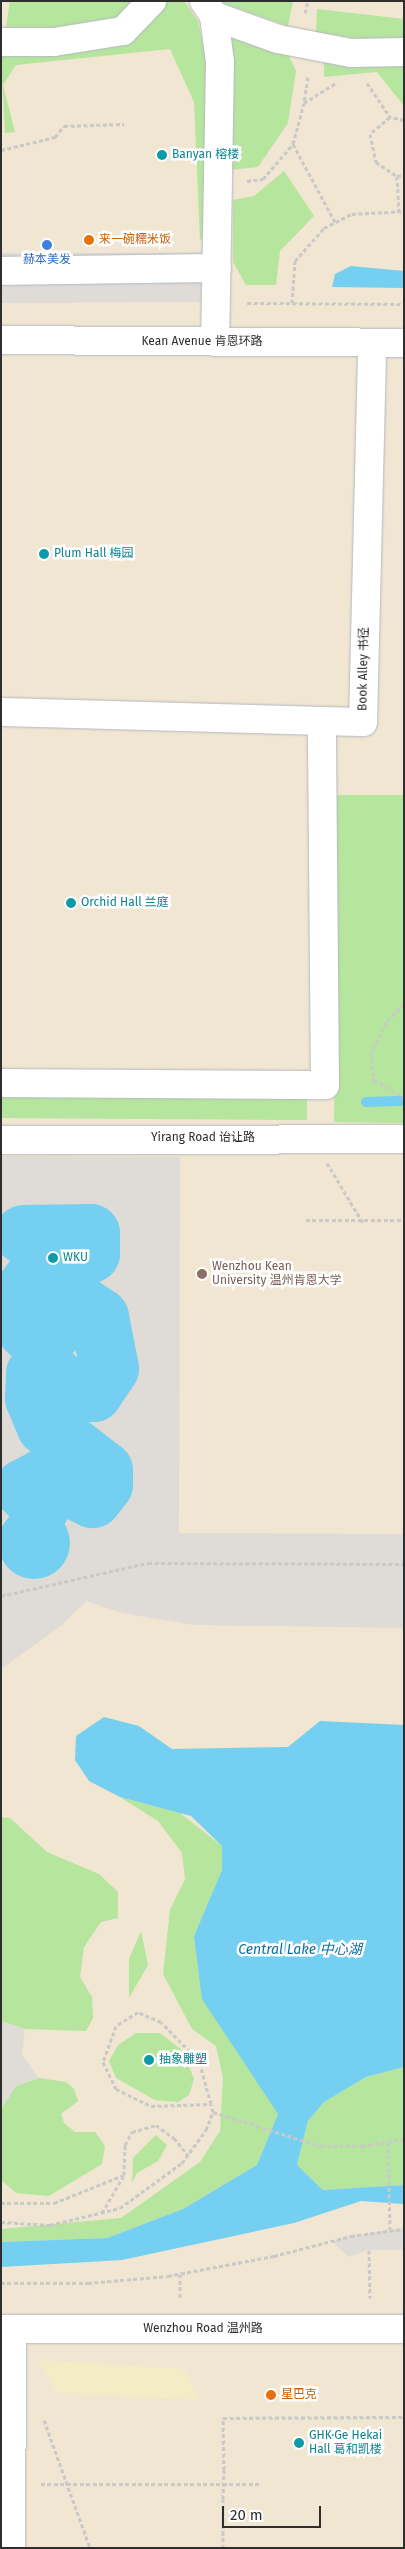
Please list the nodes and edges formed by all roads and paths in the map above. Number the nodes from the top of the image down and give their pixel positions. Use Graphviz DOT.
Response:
graph roads {
  1 [pos="152,1"];
  2 [pos="209,8"];
  3 [pos="1,42"];
  4 [pos="298,43"];
  5 [pos="404,52"];
  6 [pos="363,77"];
  7 [pos="346,80"];
  8 [pos="304,103"];
  9 [pos="390,117"];
  10 [pos="404,120"];
  11 [pos="124,124"];
  12 [pos="293,144"];
  13 [pos="1,150"];
  14 [pos="404,175"];
  15 [pos="397,176"];
  16 [pos="218,186"];
  17 [pos="399,211"];
  18 [pos="404,211"];
  19 [pos="335,222"];
  20 [pos="217,268"];
  21 [pos="1,271"];
  22 [pos="216,302"];
  23 [pos="292,303"];
  24 [pos="404,304"];
  25 [pos="1,340"];
  26 [pos="215,342"];
  27 [pos="372,343"];
  28 [pos="404,343"];
  29 [pos="1,712"];
  30 [pos="322,721"];
  31 [pos="404,1004"];
  32 [pos="1,1082"];
  33 [pos="404,1097"];
  34 [pos="404,1139"];
  35 [pos="1,1140"];
  36 [pos="327,1163"];
  37 [pos="306,1220"];
  38 [pos="404,1220"];
  39 [pos="363,1223"];
  40 [pos="404,1564"];
  41 [pos="1,1596"];
  42 [pos="211,2104"];
  43 [pos="213,2112"];
  44 [pos="404,2139"];
  45 [pos="388,2143"];
  46 [pos="188,2155"];
  47 [pos="124,2175"];
  48 [pos="1,2203"];
  49 [pos="102,2213"];
  50 [pos="1,2222"];
  51 [pos="390,2228"];
  52 [pos="404,2229"];
  53 [pos="369,2250"];
  54 [pos="1,2283"];
  55 [pos="6,2329"];
  56 [pos="371,2329"];
  57 [pos="404,2329"];
  58 [pos="41,2411"];
  59 [pos="404,2417"];
  60 [pos="11,2484"];
  61 [pos="67,2484"];
  62 [pos="262,2484"];
  63 [pos="11,2548"];
  64 [pos="90,2548"];
  65 [pos="223,2548"];
  1 -- 3 [label="street"];
  2 -- 4 [label="street"];
  2 -- 16 [label="street"];
  4 -- 5 [label="street"];
  4 -- 8 [label="path"];
  6 -- 9 [label="path"];
  7 -- 8 [label="path"];
  8 -- 12 [label="path"];
  9 -- 10 [label="path"];
  9 -- 15 [label="path"];
  11 -- 13 [label="path"];
  12 -- 16 [label="path"];
  12 -- 19 [label="path"];
  14 -- 15 [label="path"];
  15 -- 17 [label="path"];
  16 -- 20 [label="street"];
  17 -- 18 [label="path"];
  17 -- 19 [label="path"];
  19 -- 23 [label="path"];
  20 -- 21 [label="street"];
  20 -- 22 [label="street"];
  22 -- 23 [label="path"];
  22 -- 26 [label="street"];
  23 -- 24 [label="path"];
  25 -- 26 [label="street, Kean Avenue 肯恩环路"];
  26 -- 27 [label="street, Kean Avenue 肯恩环路"];
  27 -- 28 [label="street, Kean Avenue 肯恩环路"];
  27 -- 30 [label="street, Book Alley 书径"];
  29 -- 30 [label="street, Book Alley 书径"];
  30 -- 32 [label="street"];
  31 -- 33 [label="path"];
  34 -- 35 [label="street, Yirang Road 诒让路"];
  36 -- 39 [label="path, bridge"];
  37 -- 38 [label="path"];
  40 -- 41 [label="path"];
  42 -- 42 [label="path"];
  42 -- 43 [label="path"];
  43 -- 45 [label="path"];
  43 -- 46 [label="path"];
  44 -- 45 [label="path"];
  45 -- 51 [label="path"];
  46 -- 47 [label="path"];
  46 -- 49 [label="path"];
  47 -- 48 [label="path"];
  47 -- 49 [label="path"];
  49 -- 50 [label="path"];
  51 -- 52 [label="path"];
  51 -- 54 [label="path"];
  53 -- 56 [label="path"];
  55 -- 56 [label="street, Wenzhou Road 温州路"];
  55 -- 60 [label="street"];
  56 -- 57 [label="street, Wenzhou Road 温州路"];
  58 -- 61 [label="path"];
  59 -- 65 [label="path, bridge"];
  60 -- 61 [label="path"];
  60 -- 63 [label="street"];
  61 -- 62 [label="path"];
  61 -- 64 [label="path"];
}
